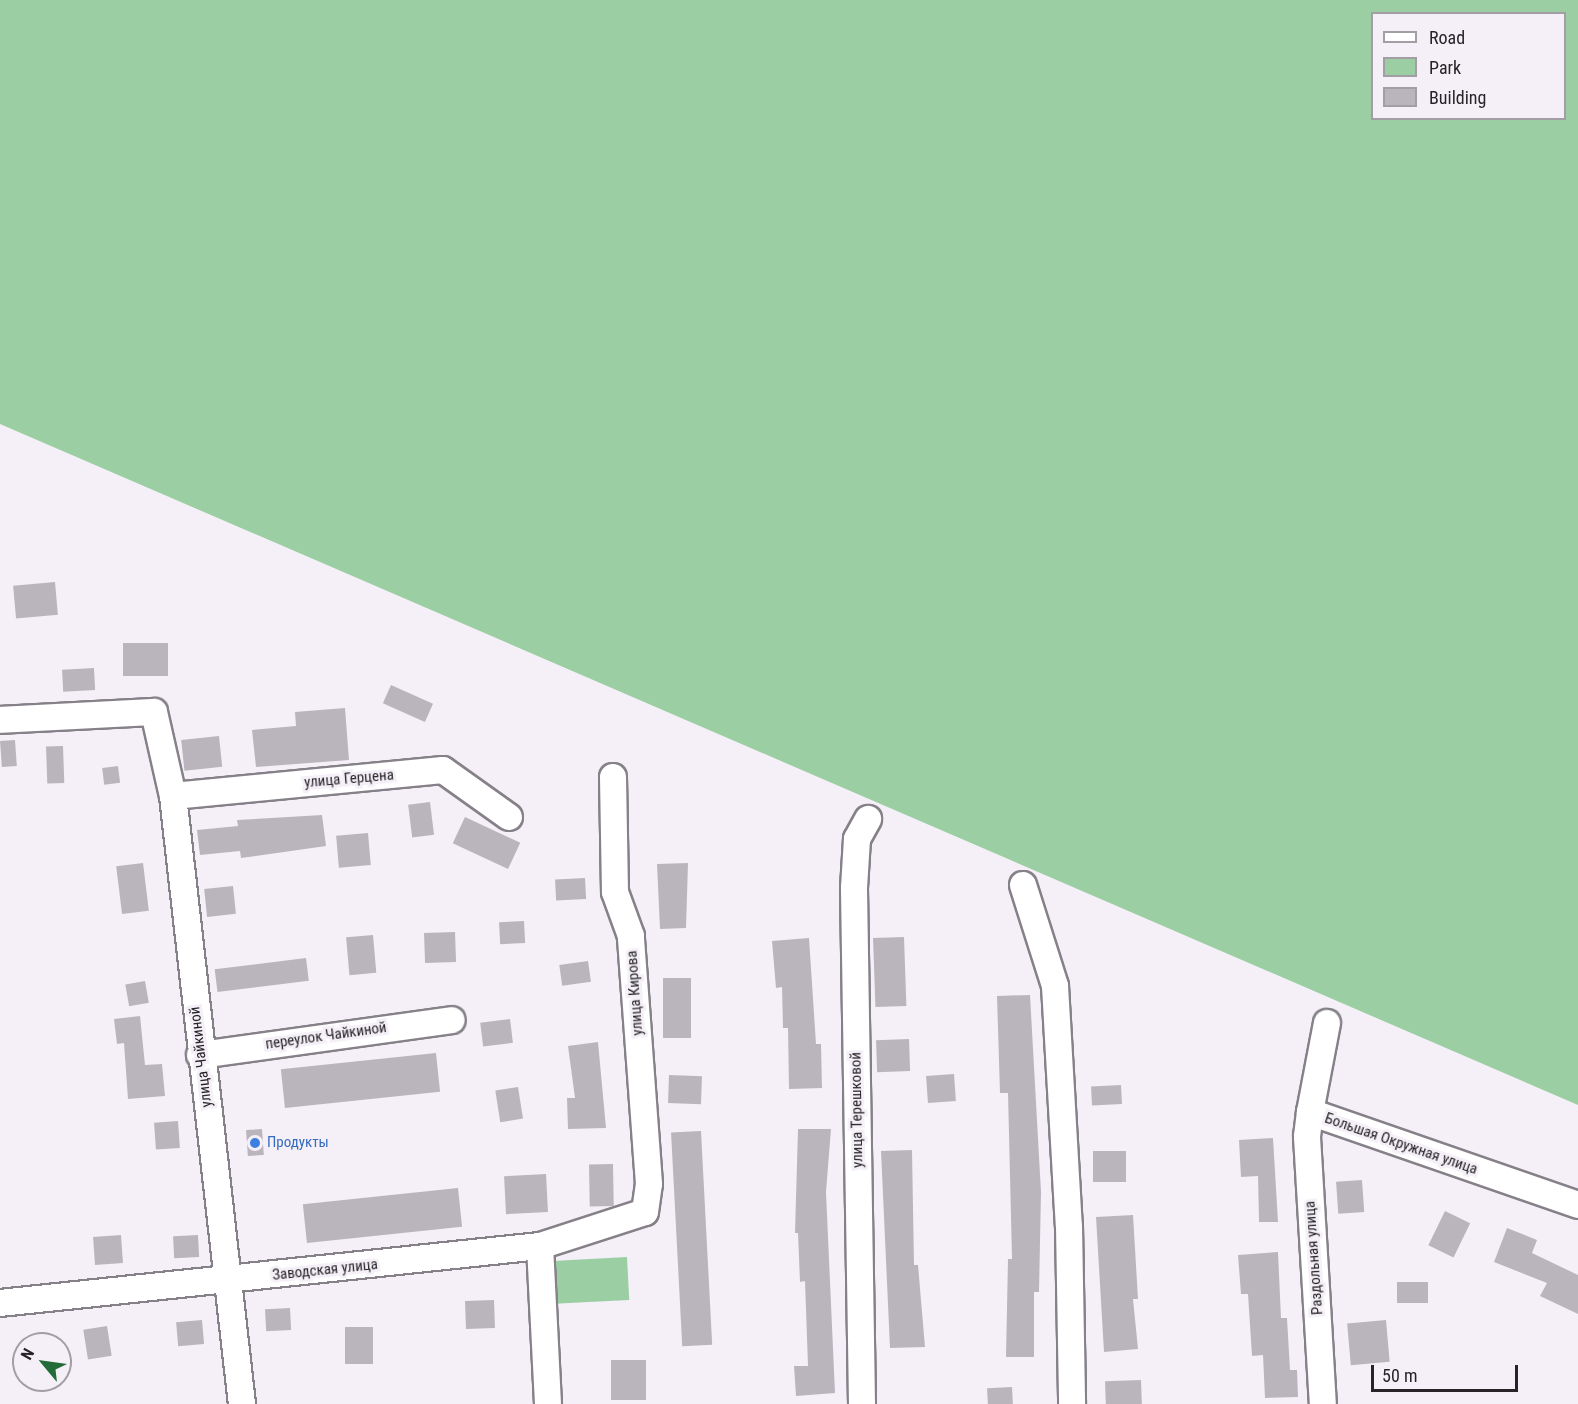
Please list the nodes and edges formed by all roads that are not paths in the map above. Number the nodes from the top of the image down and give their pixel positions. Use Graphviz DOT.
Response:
graph roads {
  1 [pos="0,720"];
  2 [pos="613,777"];
  3 [pos="173,796"];
  4 [pos="509,817"];
  5 [pos="868,819"];
  6 [pos="1023,885"];
  7 [pos="452,1020"];
  8 [pos="1327,1023"];
  9 [pos="200,1054"];
  10 [pos="1310,1112"];
  11 [pos="1578,1205"];
  12 [pos="645,1212"];
  13 [pos="540,1246"];
  14 [pos="231,1280"];
  15 [pos="0,1303"];
  16 [pos="242,1404"];
  17 [pos="548,1404"];
  18 [pos="862,1404"];
  19 [pos="1071,1404"];
  20 [pos="1323,1404"];
  1 -- 3 [label="street, улица Чайкиной"];
  2 -- 12 [label="street, улица Кирова"];
  3 -- 4 [label="street, улица Герцена"];
  3 -- 9 [label="street, улица Чайкиной"];
  5 -- 18 [label="street, улица Терешковой"];
  6 -- 19 [label="street"];
  7 -- 9 [label="street, переулок Чайкиной"];
  8 -- 10 [label="street, Большая Окружная улица"];
  9 -- 14 [label="street, улица Чайкиной"];
  10 -- 11 [label="street, Большая Окружная улица"];
  10 -- 20 [label="street, Раздольная улица"];
  12 -- 13 [label="street, Заводская улица"];
  13 -- 14 [label="street, Заводская улица"];
  13 -- 17 [label="street"];
  14 -- 15 [label="street, Заводская улица"];
  14 -- 16 [label="street, улица Чайкиной"];
}
